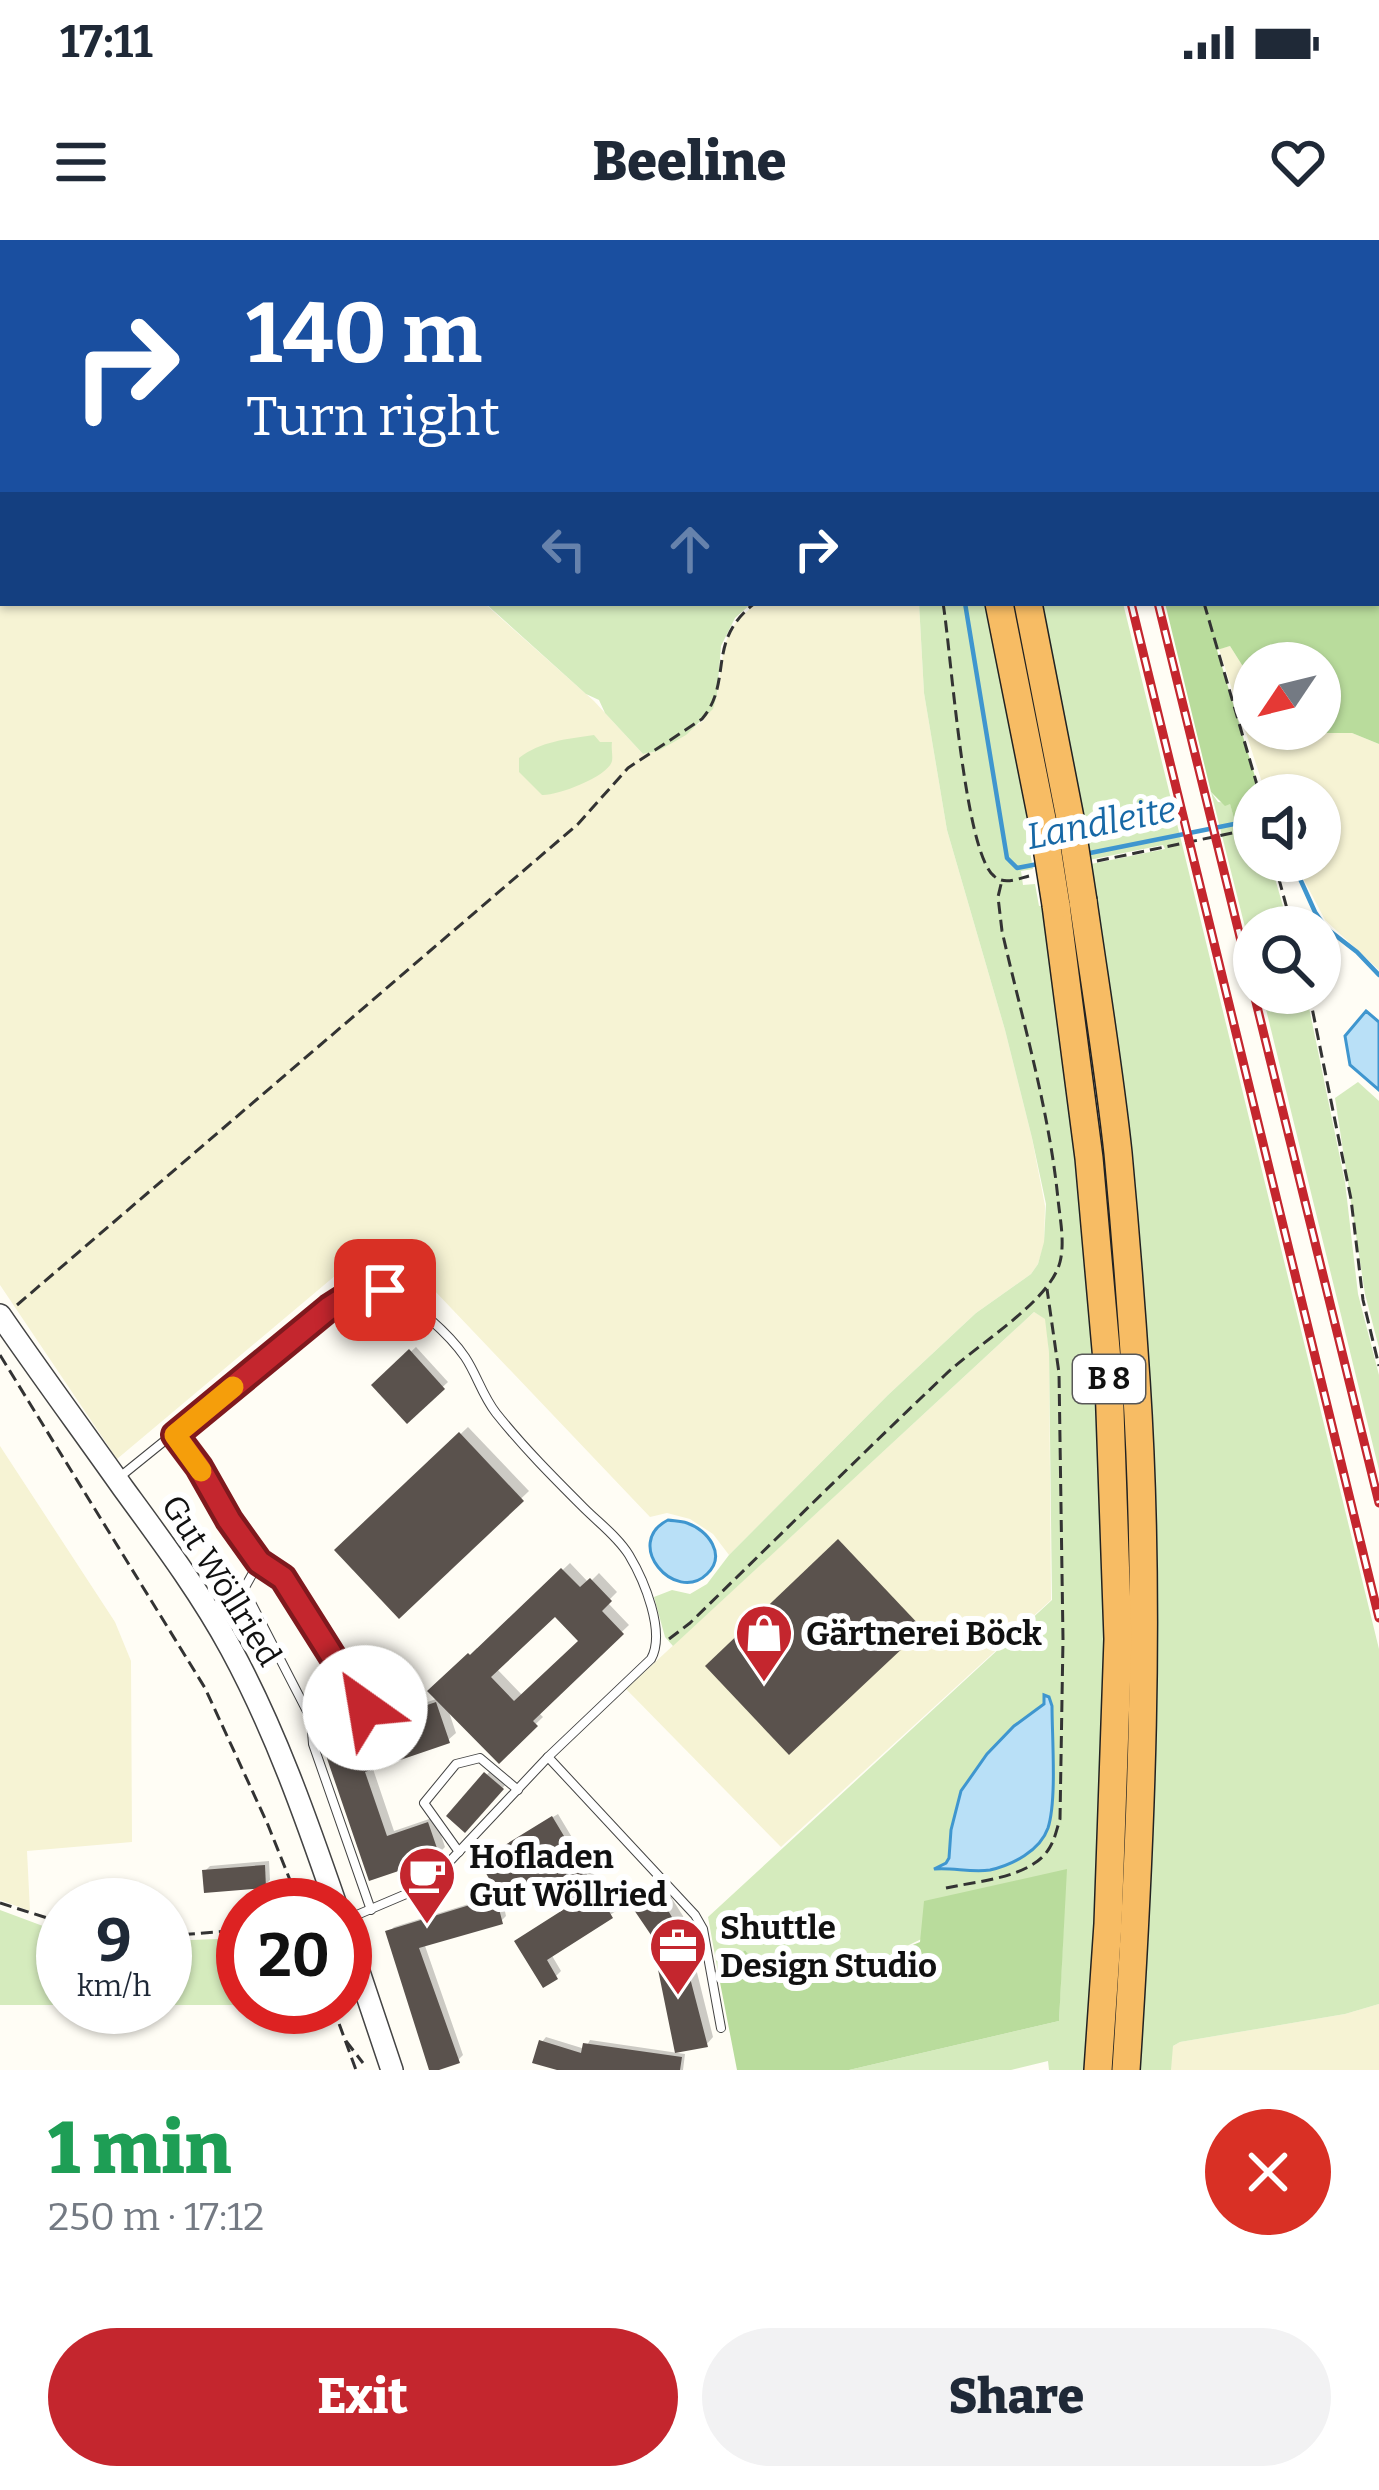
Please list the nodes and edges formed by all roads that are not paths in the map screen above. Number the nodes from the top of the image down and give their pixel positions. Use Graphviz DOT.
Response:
graph roads {
  1 [pos="1001,606"];
  2 [pos="1028,606"];
  3 [pos="1058,826"];
  4 [pos="1070,903"];
  5 [pos="1,1316"];
  6 [pos="175,1435"];
  7 [pos="117,1479"];
  8 [pos="259,1562"];
  9 [pos="365,1708"];
  10 [pos="548,1757"];
  11 [pos="518,1790"];
  12 [pos="459,1852"];
  13 [pos="327,1878"];
  14 [pos="360,1878"];
  15 [pos="372,1910"];
  16 [pos="372,2010"];
  17 [pos="721,2028"];
  18 [pos="392,2070"];
  19 [pos="1098,2070"];
  20 [pos="1126,2070"];
  1 -- 3 [label="highway, B 8"];
  2 -- 3 [label="highway, B 8"];
  3 -- 4 [label="highway, B 8, bridge"];
  4 -- 19 [label="highway, B 8"];
  4 -- 20 [label="highway, B 8"];
  5 -- 7 [label="street, Gut Wöllried"];
  6 -- 7 [label="lane"];
  6 -- 8 [label="lane"];
  6 -- 10 [label="lane"];
  7 -- 13 [label="street, Gut Wöllried"];
  8 -- 9 [label="lane"];
  8 -- 14 [label="lane"];
  10 -- 11 [label="lane"];
  10 -- 17 [label="lane"];
  11 -- 12 [label="lane"];
  11 -- 12 [label="lane"];
  12 -- 15 [label="lane"];
  16 -- 18 [label="street"];
}
